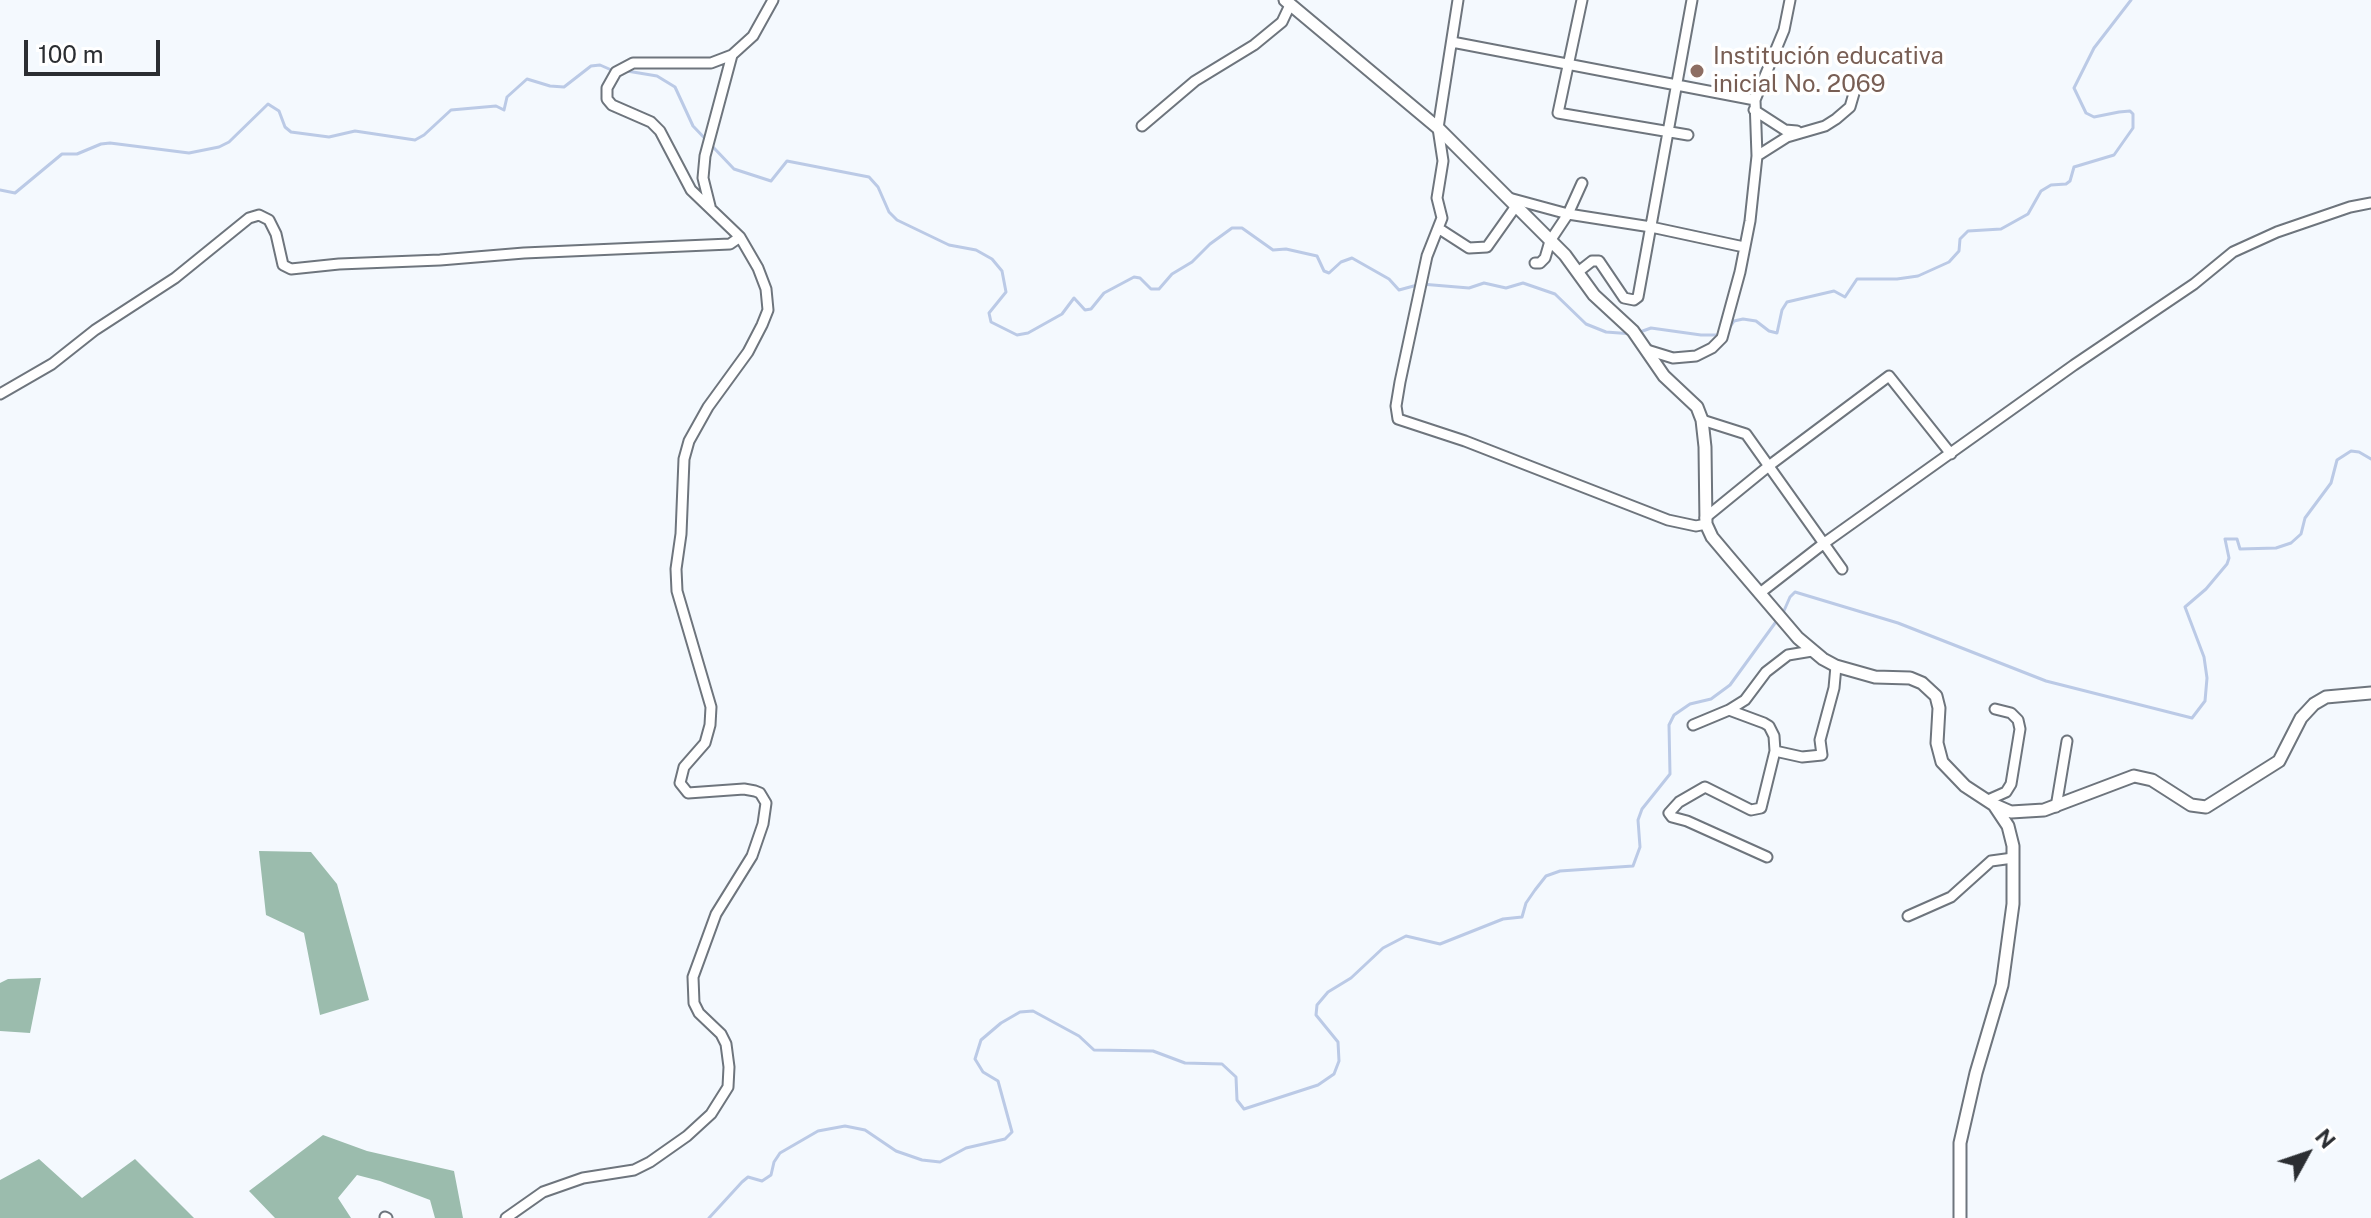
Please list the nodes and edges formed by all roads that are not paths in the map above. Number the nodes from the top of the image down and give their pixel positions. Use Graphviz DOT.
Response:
graph roads {
  1 [pos="773,0"];
  2 [pos="1458,0"];
  3 [pos="1582,0"];
  4 [pos="1692,0"];
  5 [pos="1790,0"];
  6 [pos="1288,3"];
  7 [pos="1452,42"];
  8 [pos="732,55"];
  9 [pos="1567,64"];
  10 [pos="1675,83"];
  11 [pos="1857,83"];
  12 [pos="1755,106"];
  13 [pos="1142,126"];
  14 [pos="1438,128"];
  15 [pos="1667,131"];
  16 [pos="1801,132"];
  17 [pos="1688,135"];
  18 [pos="1757,156"];
  19 [pos="1582,183"];
  20 [pos="1506,197"];
  21 [pos="2371,203"];
  22 [pos="710,206"];
  23 [pos="1516,206"];
  24 [pos="1568,214"];
  25 [pos="1651,227"];
  26 [pos="1438,228"];
  27 [pos="740,237"];
  28 [pos="1550,241"];
  29 [pos="1744,247"];
  30 [pos="1535,263"];
  31 [pos="1578,272"];
  32 [pos="1647,350"];
  33 [pos="0,394"];
  34 [pos="1702,420"];
  35 [pos="1951,454"];
  36 [pos="1770,465"];
  37 [pos="1706,521"];
  38 [pos="1823,544"];
  39 [pos="1842,569"];
  40 [pos="1760,593"];
  41 [pos="1812,651"];
  42 [pos="1836,666"];
  43 [pos="2371,693"];
  44 [pos="1995,709"];
  45 [pos="1729,710"];
  46 [pos="1693,725"];
  47 [pos="2067,741"];
  48 [pos="1775,751"];
  49 [pos="1991,802"];
  50 [pos="2056,807"];
  51 [pos="1767,857"];
  52 [pos="2013,858"];
  53 [pos="1908,916"];
  54 [pos="506,1218"];
  55 [pos="1960,1218"];
  1 -- 8 [label="street"];
  2 -- 7 [label="street"];
  3 -- 9 [label="street"];
  4 -- 10 [label="street"];
  5 -- 12 [label="street"];
  6 -- 13 [label="street"];
  6 -- 14 [label="street"];
  7 -- 9 [label="street"];
  7 -- 14 [label="street"];
  8 -- 22 [label="street"];
  8 -- 22 [label="street"];
  9 -- 10 [label="street"];
  9 -- 15 [label="street"];
  10 -- 12 [label="street"];
  10 -- 15 [label="street"];
  11 -- 16 [label="street"];
  12 -- 16 [label="street"];
  12 -- 18 [label="street"];
  14 -- 20 [label="street"];
  14 -- 26 [label="street"];
  15 -- 17 [label="street"];
  15 -- 25 [label="street"];
  16 -- 18 [label="street"];
  18 -- 29 [label="street"];
  19 -- 24 [label="street"];
  20 -- 23 [label="street"];
  20 -- 24 [label="street"];
  21 -- 35 [label="street"];
  22 -- 27 [label="street"];
  23 -- 26 [label="street"];
  23 -- 28 [label="street"];
  24 -- 25 [label="street"];
  24 -- 28 [label="street"];
  25 -- 29 [label="street"];
  25 -- 31 [label="street"];
  26 -- 37 [label="street"];
  27 -- 33 [label="street"];
  27 -- 54 [label="street"];
  28 -- 30 [label="street"];
  28 -- 31 [label="street"];
  29 -- 32 [label="street"];
  31 -- 32 [label="street"];
  32 -- 34 [label="street"];
  34 -- 36 [label="street"];
  34 -- 37 [label="street"];
  35 -- 36 [label="street"];
  35 -- 38 [label="street"];
  36 -- 37 [label="street"];
  36 -- 38 [label="street"];
  37 -- 40 [label="street"];
  38 -- 39 [label="street"];
  38 -- 40 [label="street"];
  40 -- 41 [label="street"];
  41 -- 42 [label="street"];
  41 -- 45 [label="street"];
  42 -- 48 [label="street"];
  42 -- 49 [label="street"];
  43 -- 50 [label="street"];
  44 -- 49 [label="street"];
  45 -- 46 [label="street"];
  45 -- 48 [label="street"];
  47 -- 50 [label="street"];
  48 -- 51 [label="street"];
  49 -- 50 [label="street"];
  49 -- 52 [label="street"];
  52 -- 53 [label="street"];
  52 -- 55 [label="street"];
}
